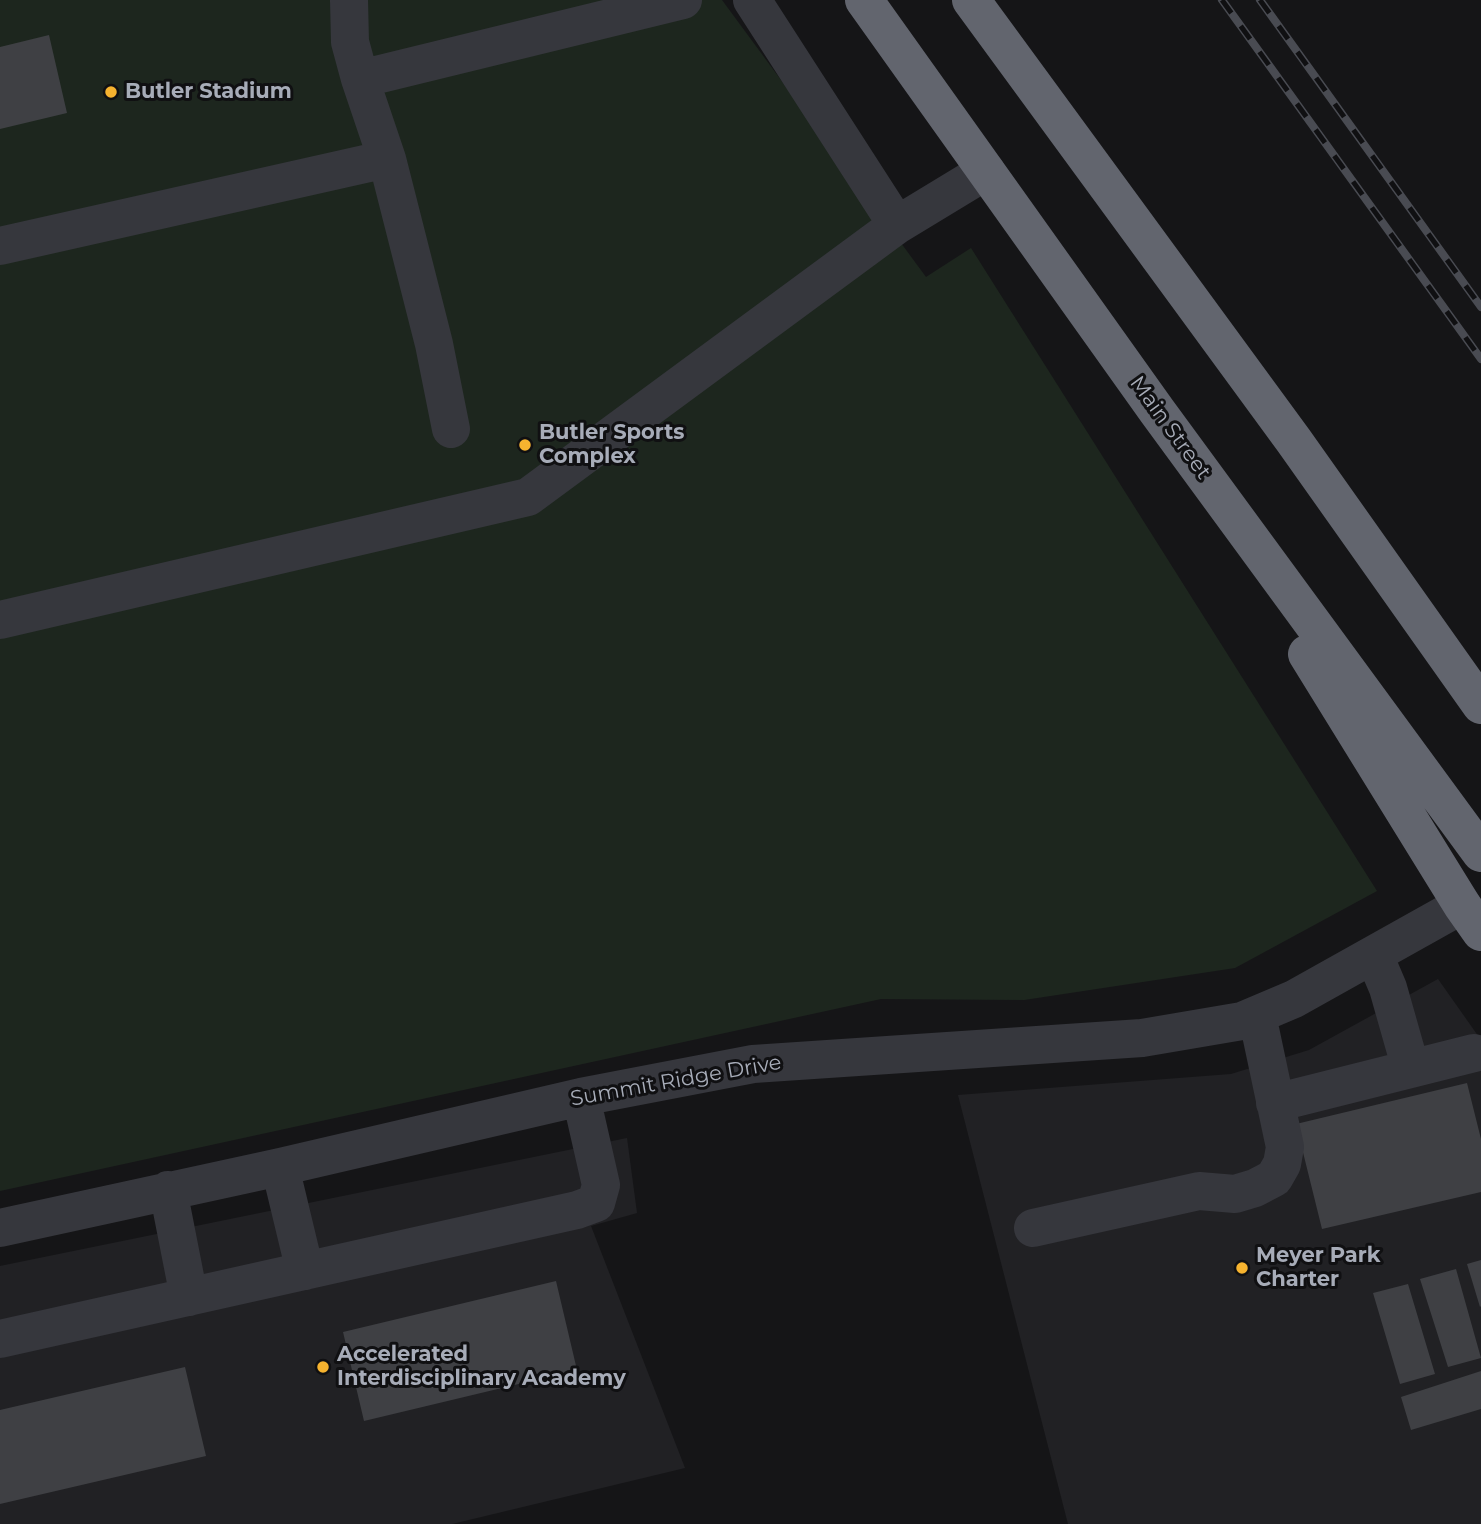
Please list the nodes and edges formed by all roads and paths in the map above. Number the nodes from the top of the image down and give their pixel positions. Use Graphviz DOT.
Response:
graph roads {
  1 [pos="349,0"];
  2 [pos="683,0"];
  3 [pos="752,0"];
  4 [pos="864,0"];
  5 [pos="971,0"];
  6 [pos="360,79"];
  7 [pos="387,159"];
  8 [pos="986,171"];
  9 [pos="897,225"];
  10 [pos="0,246"];
  11 [pos="1157,411"];
  12 [pos="451,429"];
  13 [pos="1294,441"];
  14 [pos="0,620"];
  15 [pos="1481,666"];
  16 [pos="1481,705"];
  17 [pos="1481,853"];
  18 [pos="1471,919"];
  19 [pos="1374,955"];
  20 [pos="1256,1015"];
  21 [pos="1474,1053"];
  22 [pos="1411,1069"];
  23 [pos="581,1097"];
  24 [pos="1275,1103"];
  25 [pos="280,1167"];
  26 [pos="168,1190"];
  27 [pos="0,1228"];
  28 [pos="1033,1228"];
  29 [pos="305,1271"];
  30 [pos="190,1297"];
  31 [pos="0,1339"];
  1 -- 6 [label="street"];
  2 -- 6 [label="street"];
  3 -- 9 [label="street"];
  4 -- 8 [label="highway, Main Street"];
  5 -- 13 [label="highway"];
  6 -- 7 [label="street"];
  7 -- 10 [label="street"];
  7 -- 12 [label="street"];
  8 -- 9 [label="street"];
  8 -- 11 [label="highway, Main Street"];
  9 -- 14 [label="street"];
  11 -- 17 [label="highway, Main Street"];
  11 -- 18 [label="highway"];
  13 -- 15 [label="highway"];
  13 -- 16 [label="highway"];
  18 -- 19 [label="street, Summit Ridge Drive"];
  19 -- 20 [label="street, Summit Ridge Drive"];
  19 -- 22 [label="street"];
  20 -- 23 [label="street, Summit Ridge Drive"];
  20 -- 24 [label="street"];
  21 -- 22 [label="street"];
  22 -- 24 [label="street"];
  23 -- 25 [label="street, Summit Ridge Drive"];
  23 -- 29 [label="street"];
  24 -- 28 [label="street"];
  25 -- 26 [label="street, Summit Ridge Drive"];
  25 -- 29 [label="street"];
  26 -- 27 [label="street, Summit Ridge Drive"];
  26 -- 30 [label="street"];
  29 -- 30 [label="street"];
  30 -- 31 [label="street"];
}
